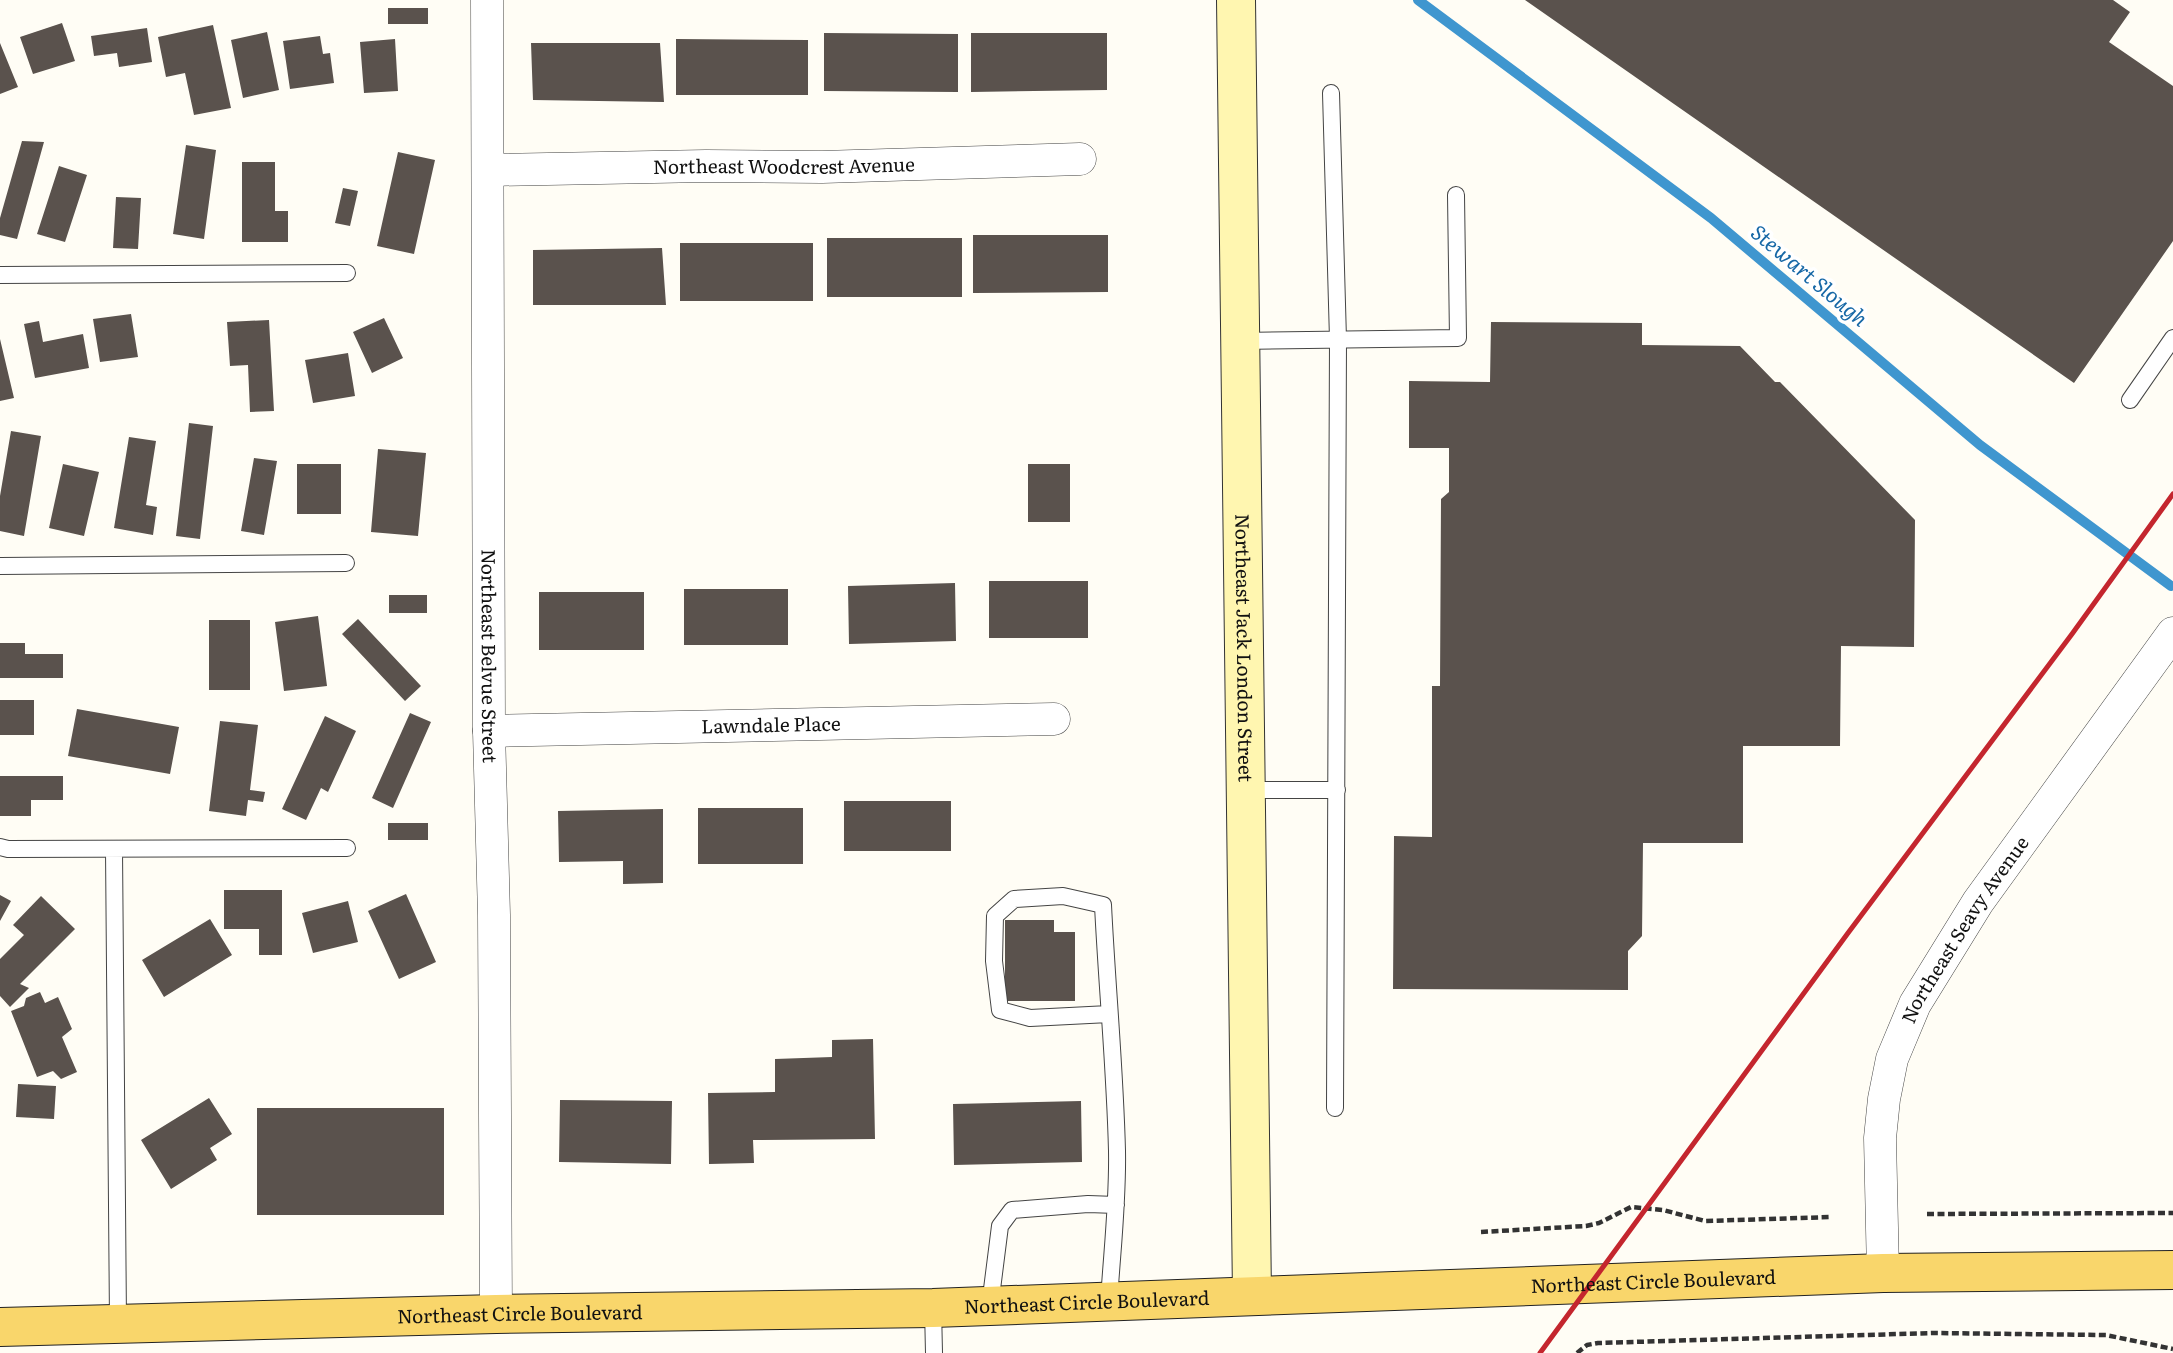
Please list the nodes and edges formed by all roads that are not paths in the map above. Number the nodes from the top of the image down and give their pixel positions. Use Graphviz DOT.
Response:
graph roads {
  1 [pos="487,0"];
  2 [pos="1236,0"];
  3 [pos="1331,93"];
  4 [pos="1080,159"];
  5 [pos="488,170"];
  6 [pos="1456,195"];
  7 [pos="347,273"];
  8 [pos="0,275"];
  9 [pos="2173,338"];
  10 [pos="1338,339"];
  11 [pos="1240,341"];
  12 [pos="2130,400"];
  13 [pos="346,563"];
  14 [pos="0,566"];
  15 [pos="2173,633"];
  16 [pos="1054,719"];
  17 [pos="489,731"];
  18 [pos="1246,790"];
  19 [pos="1336,790"];
  20 [pos="0,847"];
  21 [pos="347,848"];
  22 [pos="114,850"];
  23 [pos="1109,1014"];
  24 [pos="1335,1108"];
  25 [pos="1116,1205"];
  26 [pos="2173,1270"];
  27 [pos="1883,1273"];
  28 [pos="1252,1296"];
  29 [pos="1109,1301"];
  30 [pos="990,1306"];
  31 [pos="933,1308"];
  32 [pos="496,1314"];
  33 [pos="118,1322"];
  34 [pos="0,1327"];
  35 [pos="934,1353"];
  1 -- 5 [label="street, Northeast Belvue Street"];
  2 -- 11 [label="street, Northeast Jack London Street"];
  3 -- 10 [label="lane"];
  4 -- 5 [label="street, Northeast Woodcrest Avenue"];
  5 -- 17 [label="street, Northeast Belvue Street"];
  6 -- 10 [label="lane"];
  7 -- 8 [label="lane"];
  9 -- 12 [label="lane"];
  10 -- 11 [label="lane"];
  10 -- 19 [label="lane"];
  11 -- 18 [label="street, Northeast Jack London Street"];
  13 -- 14 [label="lane"];
  15 -- 27 [label="street, Northeast Seavy Avenue"];
  16 -- 17 [label="street, Lawndale Place"];
  17 -- 32 [label="street, Northeast Belvue Street"];
  18 -- 19 [label="lane"];
  18 -- 28 [label="street, Northeast Jack London Street"];
  19 -- 24 [label="lane"];
  20 -- 22 [label="lane"];
  21 -- 22 [label="lane"];
  22 -- 33 [label="lane"];
  23 -- 23 [label="lane"];
  23 -- 25 [label="lane"];
  25 -- 29 [label="lane"];
  25 -- 30 [label="lane"];
  26 -- 27 [label="main road, Northeast Circle Boulevard"];
  27 -- 28 [label="main road, Northeast Circle Boulevard"];
  28 -- 29 [label="main road, Northeast Circle Boulevard"];
  29 -- 30 [label="main road, Northeast Circle Boulevard"];
  30 -- 31 [label="main road, Northeast Circle Boulevard"];
  31 -- 32 [label="main road, Northeast Circle Boulevard"];
  31 -- 35 [label="lane"];
  32 -- 33 [label="main road, Northeast Circle Boulevard"];
  33 -- 34 [label="main road, Northeast Circle Boulevard"];
}
